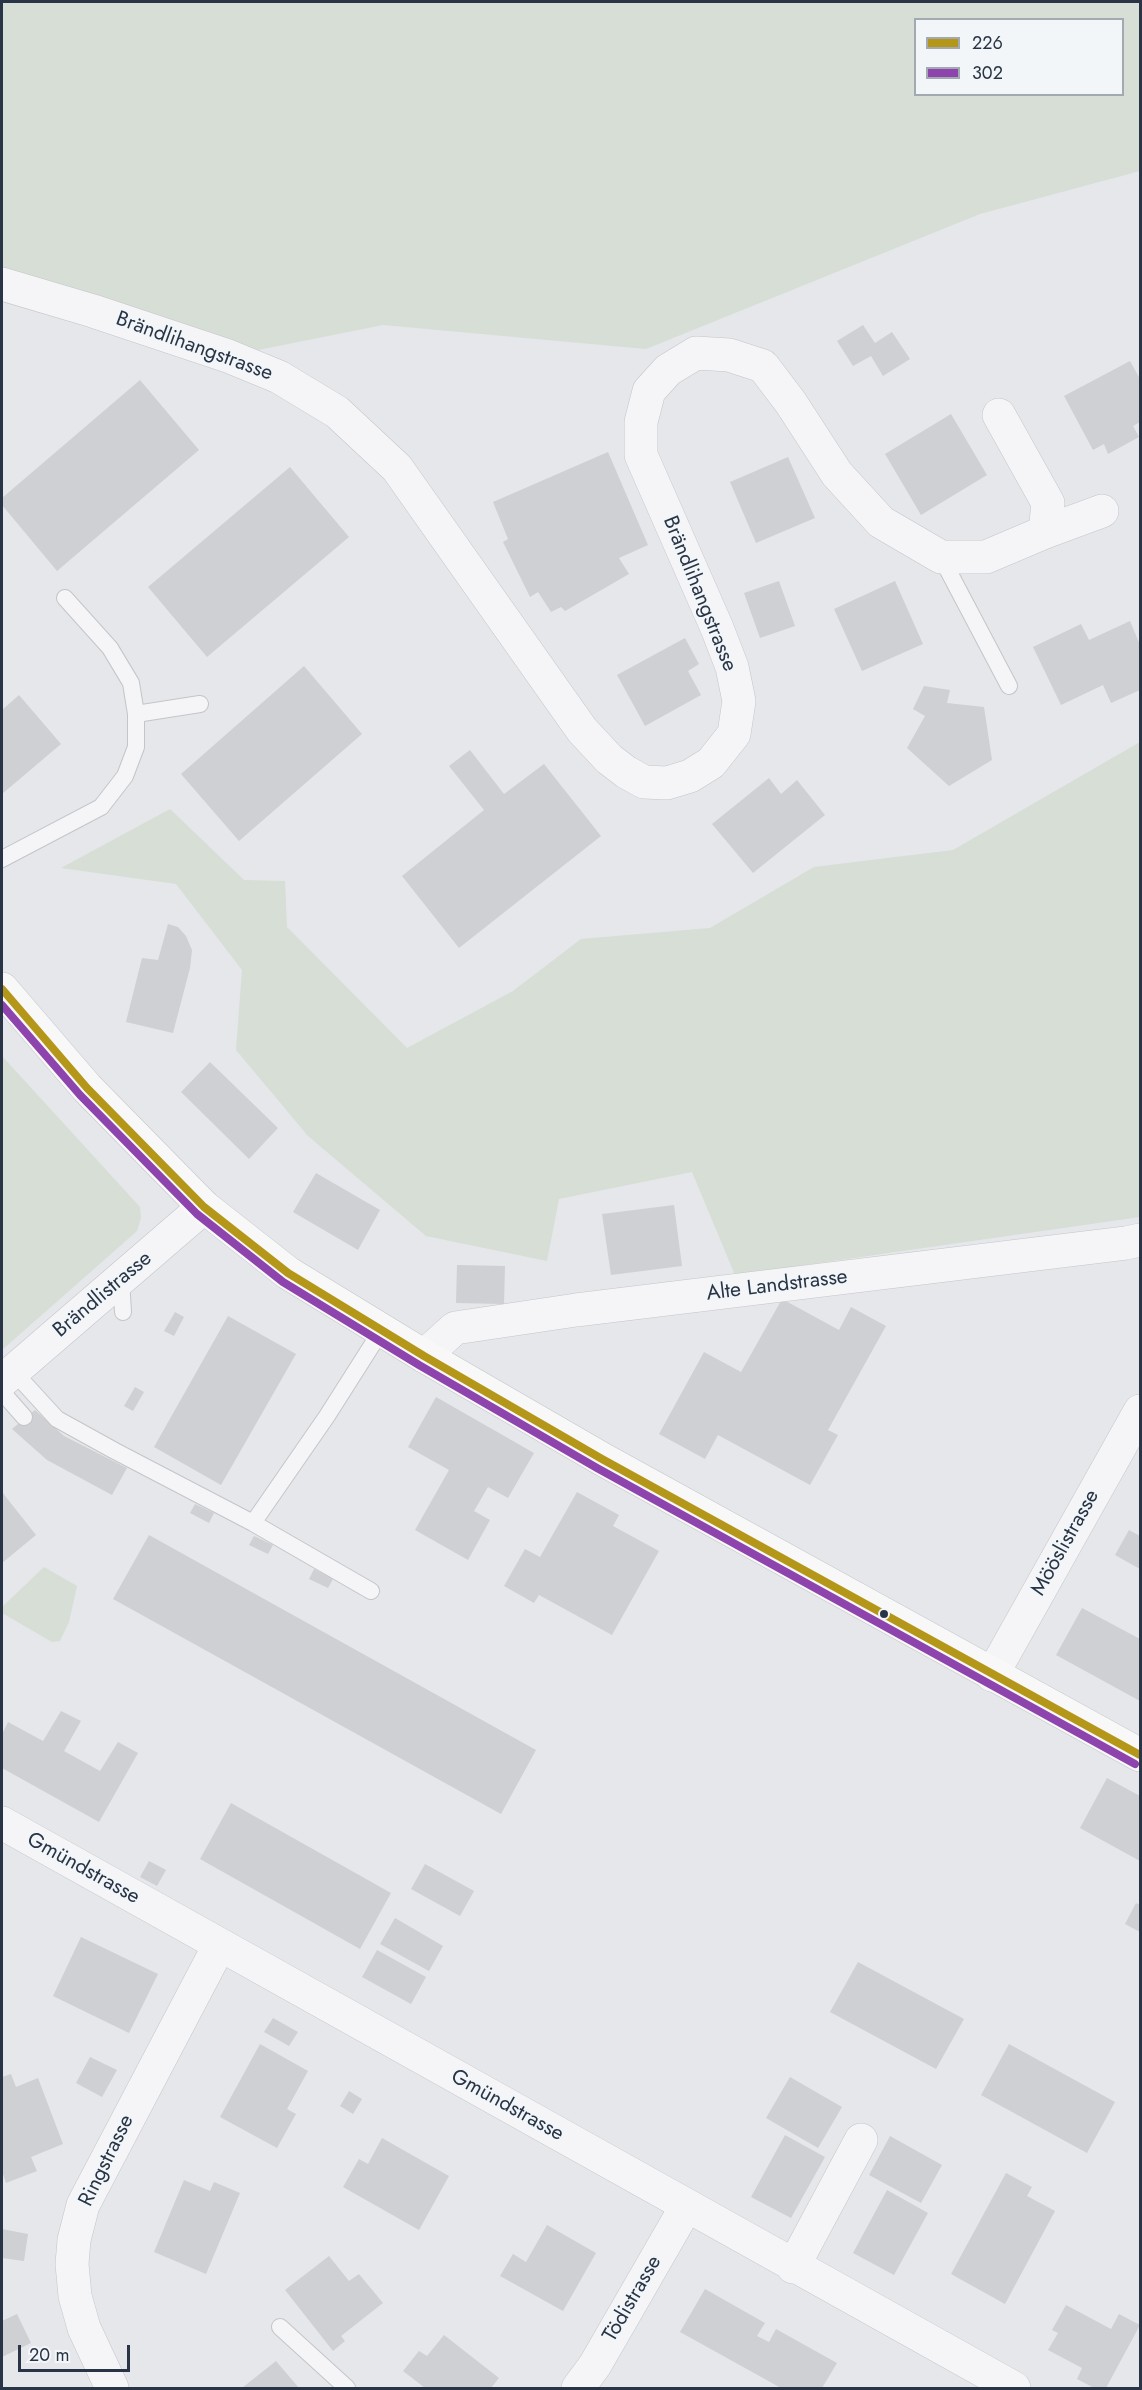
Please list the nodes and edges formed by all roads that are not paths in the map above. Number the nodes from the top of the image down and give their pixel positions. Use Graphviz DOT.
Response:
graph roads {
  1 [pos="2,284"];
  2 [pos="999,415"];
  3 [pos="1102,511"];
  4 [pos="1045,532"];
  5 [pos="941,557"];
  6 [pos="65,598"];
  7 [pos="1009,686"];
  8 [pos="200,704"];
  9 [pos="136,714"];
  10 [pos="2,859"];
  11 [pos="2,990"];
  12 [pos="204,1208"];
  13 [pos="1140,1240"];
  14 [pos="121,1280"];
  15 [pos="123,1312"];
  16 [pos="381,1331"];
  17 [pos="424,1356"];
  18 [pos="6,1382"];
  19 [pos="1140,1411"];
  20 [pos="24,1417"];
  21 [pos="253,1523"];
  22 [pos="371,1591"];
  23 [pos="992,1675"];
  24 [pos="1140,1755"];
  25 [pos="2,1823"];
  26 [pos="219,1946"];
  27 [pos="861,2140"];
  28 [pos="686,2207"];
  29 [pos="793,2267"];
  30 [pos="280,2327"];
  31 [pos="112,2388"];
  32 [pos="347,2388"];
  33 [pos="578,2388"];
  34 [pos="1014,2388"];
  1 -- 5 [label="street, Brändlihangstrasse"];
  2 -- 4 [label="street"];
  3 -- 4 [label="street"];
  4 -- 5 [label="street"];
  5 -- 7 [label="lane"];
  6 -- 9 [label="lane"];
  8 -- 9 [label="lane"];
  9 -- 10 [label="lane"];
  11 -- 12 [label="main road"];
  12 -- 14 [label="street, Brändlistrasse"];
  12 -- 16 [label="main road"];
  13 -- 17 [label="street, Alte Landstrasse"];
  14 -- 15 [label="lane"];
  14 -- 18 [label="street, Brändlistrasse"];
  16 -- 17 [label="main road"];
  16 -- 21 [label="lane"];
  17 -- 23 [label="main road"];
  18 -- 20 [label="lane"];
  18 -- 21 [label="lane"];
  19 -- 23 [label="street, Mööslistrasse"];
  21 -- 22 [label="lane"];
  23 -- 24 [label="main road"];
  25 -- 26 [label="street, Gmündstrasse"];
  26 -- 28 [label="street, Gmündstrasse"];
  26 -- 31 [label="street, Ringstrasse"];
  27 -- 29 [label="street"];
  28 -- 29 [label="street, Gmündstrasse"];
  28 -- 33 [label="street, Tödistrasse"];
  29 -- 34 [label="street, Gmündstrasse"];
  30 -- 32 [label="lane"];
}
